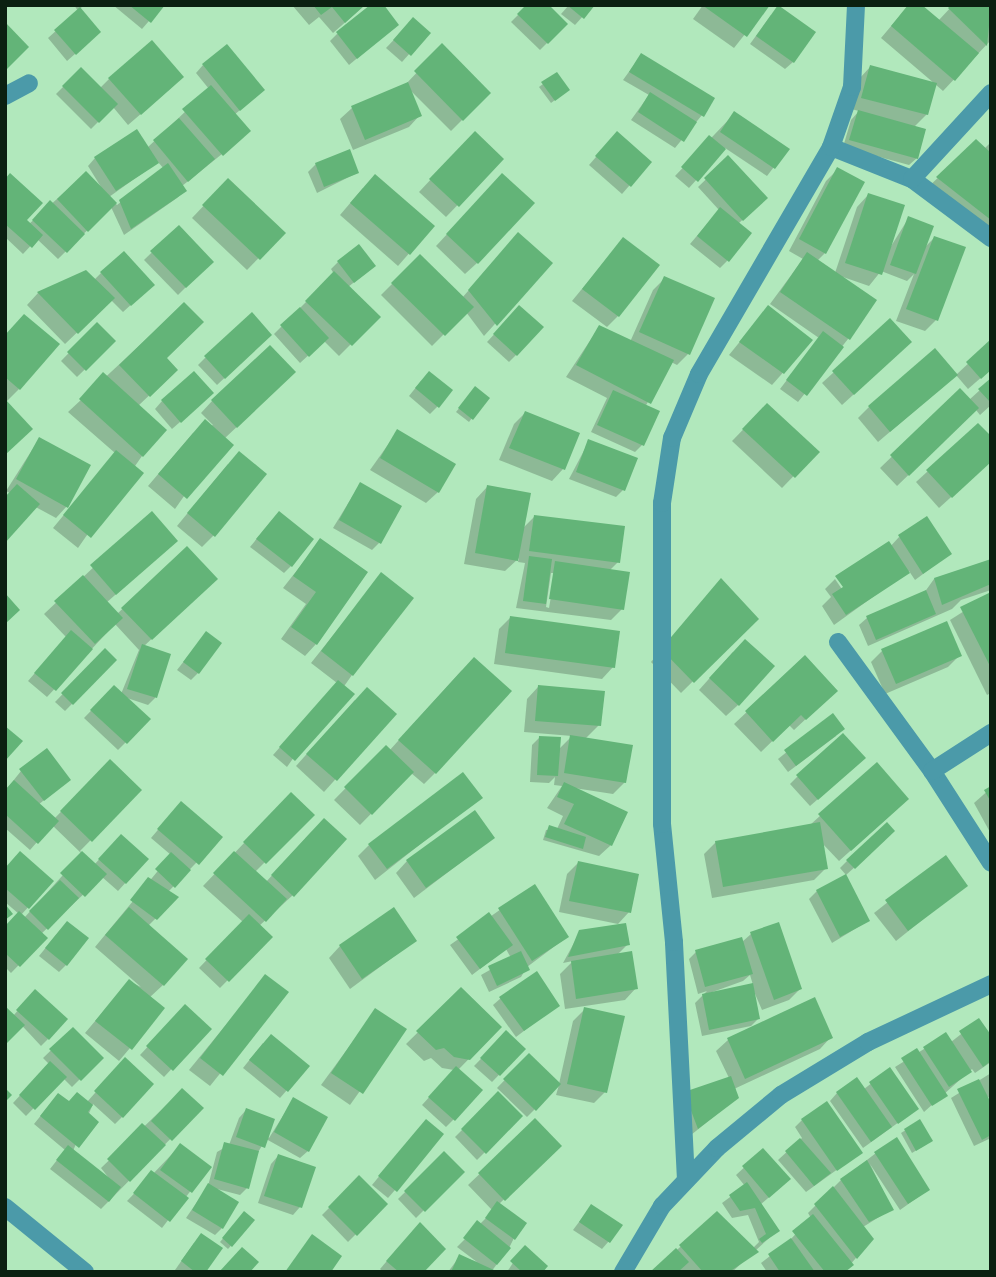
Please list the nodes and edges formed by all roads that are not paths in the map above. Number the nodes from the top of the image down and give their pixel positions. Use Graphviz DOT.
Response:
graph roads {
  1 [pos="856,5"];
  2 [pos="29,83"];
  3 [pos="991,93"];
  4 [pos="5,96"];
  5 [pos="831,147"];
  6 [pos="912,179"];
  7 [pos="991,238"];
  8 [pos="838,642"];
  9 [pos="991,733"];
  10 [pos="932,771"];
  11 [pos="991,863"];
  12 [pos="991,984"];
  13 [pos="686,1180"];
  14 [pos="5,1207"];
  15 [pos="85,1272"];
  16 [pos="622,1272"];
  1 -- 5 [label="street"];
  2 -- 4 [label="street"];
  3 -- 6 [label="street"];
  5 -- 6 [label="street"];
  5 -- 13 [label="street"];
  6 -- 7 [label="street"];
  8 -- 10 [label="street"];
  9 -- 10 [label="street"];
  10 -- 11 [label="street"];
  12 -- 13 [label="street"];
  13 -- 16 [label="street"];
  14 -- 15 [label="street"];
}
